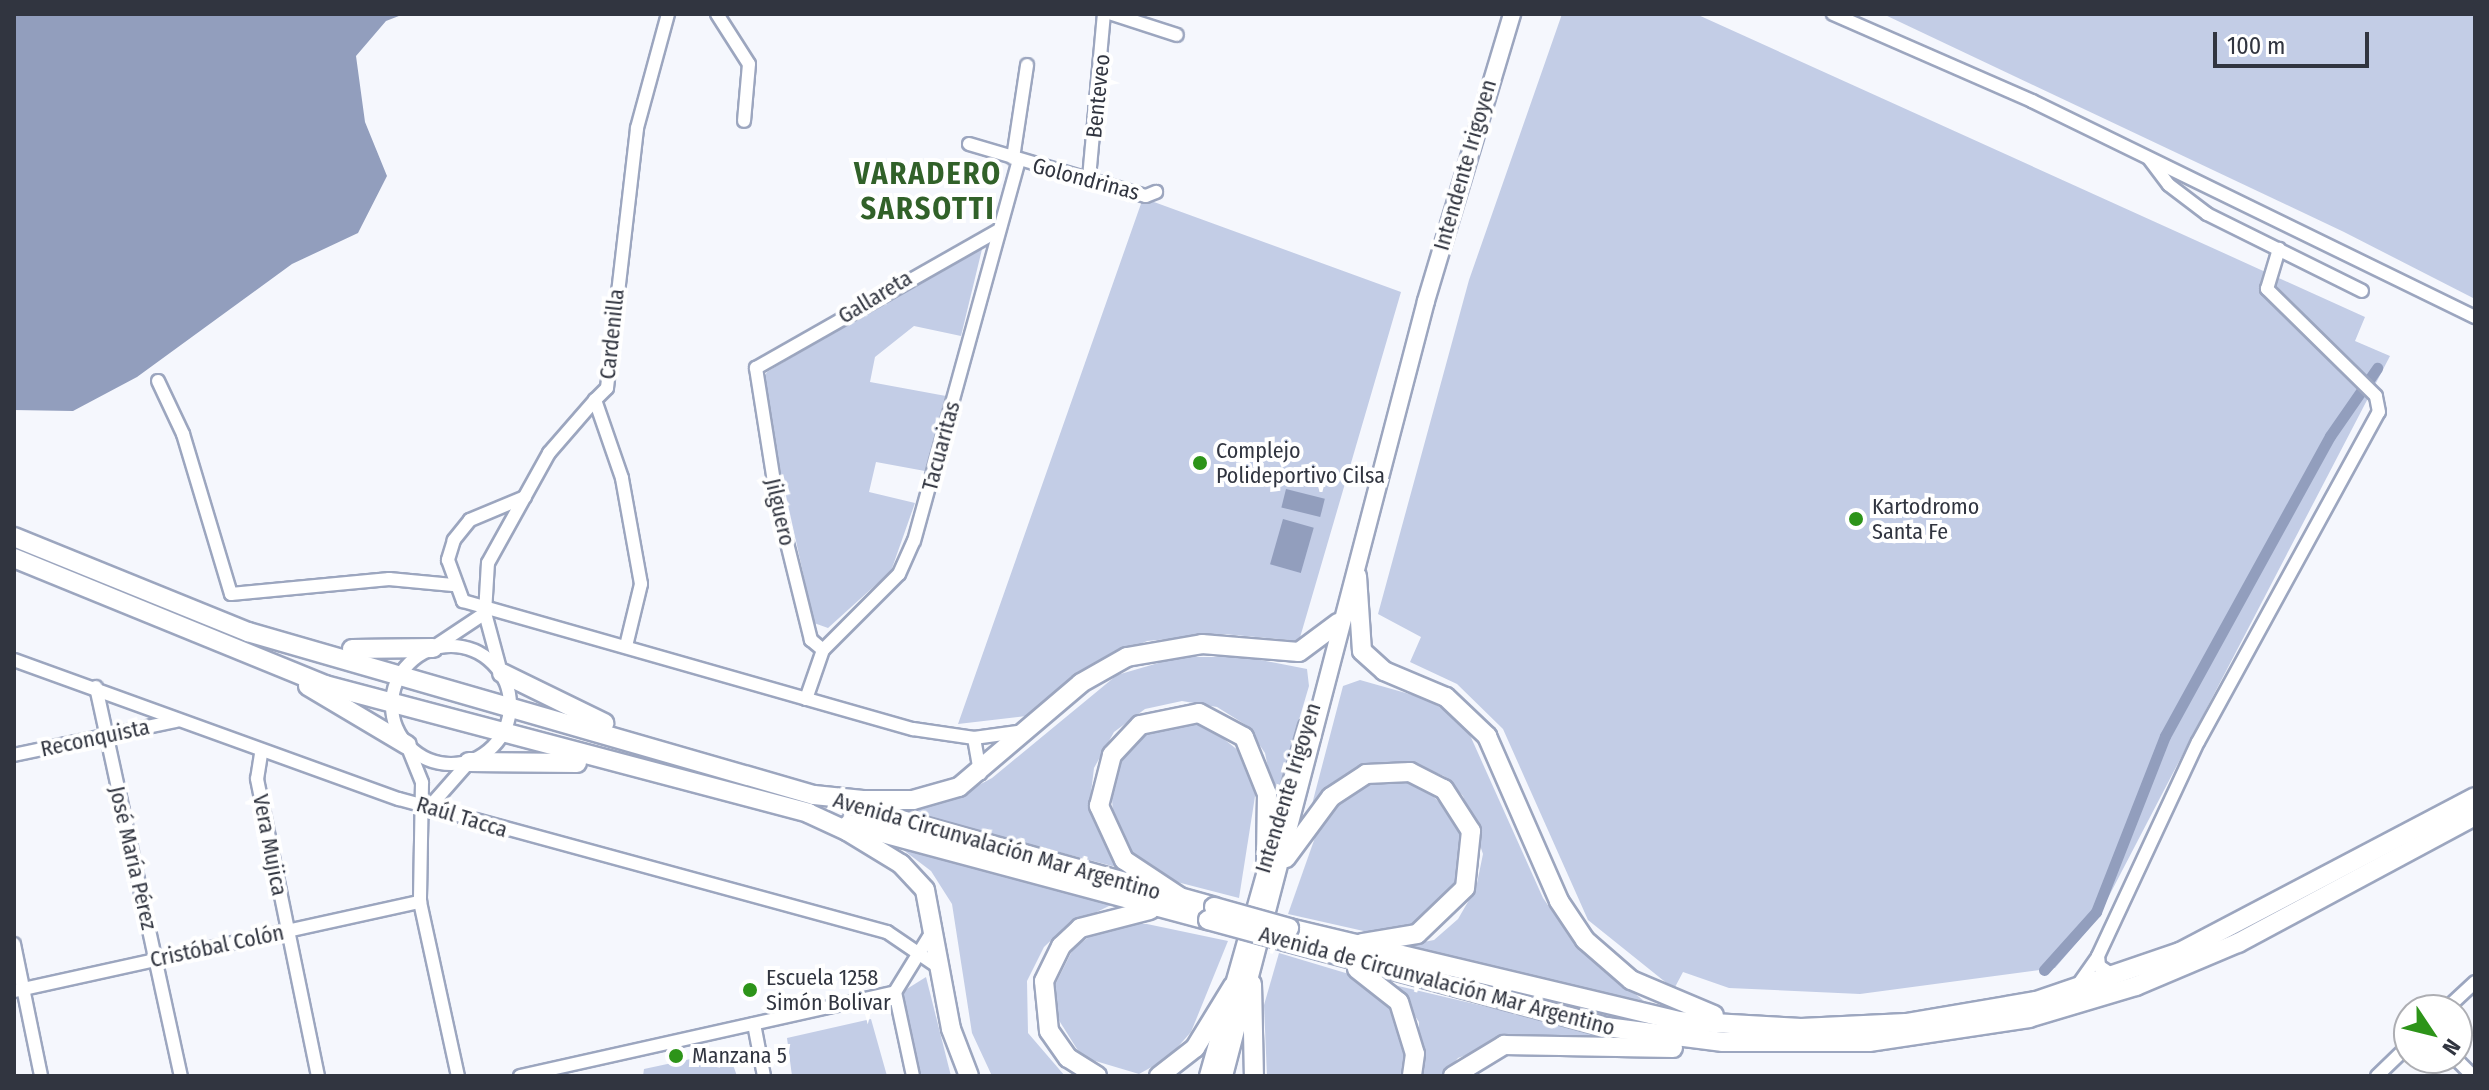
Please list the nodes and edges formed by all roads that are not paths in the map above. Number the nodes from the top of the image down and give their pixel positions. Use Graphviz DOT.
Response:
graph roads {
  1 [pos="668,14"];
  2 [pos="717,14"];
  3 [pos="1104,14"];
  4 [pos="1112,14"];
  5 [pos="1512,14"];
  6 [pos="1833,14"];
  7 [pos="1177,35"];
  8 [pos="1027,65"];
  9 [pos="744,121"];
  10 [pos="969,144"];
  11 [pos="2149,158"];
  12 [pos="1016,160"];
  13 [pos="1089,178"];
  14 [pos="1156,192"];
  15 [pos="997,231"];
  16 [pos="2279,249"];
  17 [pos="2362,291"];
  18 [pos="2475,317"];
  19 [pos="756,368"];
  20 [pos="158,381"];
  21 [pos="595,400"];
  22 [pos="525,497"];
  23 [pos="1373,502"];
  24 [pos="14,537"];
  25 [pos="14,558"];
  26 [pos="1357,576"];
  27 [pos="453,585"];
  28 [pos="485,609"];
  29 [pos="1338,623"];
  30 [pos="285,641"];
  31 [pos="626,646"];
  32 [pos="433,648"];
  33 [pos="823,650"];
  34 [pos="14,660"];
  35 [pos="275,666"];
  36 [pos="402,671"];
  37 [pos="502,673"];
  38 [pos="96,687"];
  39 [pos="806,699"];
  40 [pos="511,704"];
  41 [pos="392,706"];
  42 [pos="176,721"];
  43 [pos="1032,727"];
  44 [pos="502,736"];
  45 [pos="106,737"];
  46 [pos="974,738"];
  47 [pos="407,745"];
  48 [pos="649,746"];
  49 [pos="261,754"];
  50 [pos="14,755"];
  51 [pos="469,762"];
  52 [pos="620,765"];
  53 [pos="980,774"];
  54 [pos="2475,797"];
  55 [pos="811,804"];
  56 [pos="424,809"];
  57 [pos="2475,816"];
  58 [pos="1266,858"];
  59 [pos="1286,858"];
  60 [pos="420,902"];
  61 [pos="1174,904"];
  62 [pos="937,924"];
  63 [pos="287,931"];
  64 [pos="14,944"];
  65 [pos="916,950"];
  66 [pos="1340,950"];
  67 [pos="2098,956"];
  68 [pos="156,959"];
  69 [pos="941,969"];
  70 [pos="2114,976"];
  71 [pos="1242,985"];
  72 [pos="2075,988"];
  73 [pos="18,990"];
  74 [pos="895,992"];
  75 [pos="754,1024"];
  76 [pos="1856,1026"];
  77 [pos="1804,1047"];
  78 [pos="2393,1060"];
  79 [pos="41,1076"];
  80 [pos="181,1076"];
  81 [pos="318,1076"];
  82 [pos="458,1076"];
  83 [pos="520,1076"];
  84 [pos="764,1076"];
  85 [pos="913,1076"];
  86 [pos="969,1076"];
  87 [pos="1097,1076"];
  88 [pos="1159,1076"];
  89 [pos="1208,1076"];
  90 [pos="1224,1076"];
  91 [pos="1254,1076"];
  92 [pos="1412,1076"];
  93 [pos="1453,1076"];
  94 [pos="2377,1076"];
  1 -- 21 [label="street, Cardenilla"];
  2 -- 9 [label="street"];
  3 -- 13 [label="street, Benteveo"];
  4 -- 7 [label="street"];
  5 -- 23 [label="main road, Intendente Irigoyen"];
  6 -- 11 [label="street"];
  8 -- 12 [label="street, Tacuaritas"];
  10 -- 12 [label="street, Golondrinas"];
  11 -- 16 [label="street"];
  11 -- 18 [label="street"];
  12 -- 13 [label="street, Golondrinas"];
  12 -- 15 [label="street, Tacuaritas"];
  13 -- 14 [label="street, Golondrinas"];
  15 -- 19 [label="street, Gallareta"];
  15 -- 33 [label="street, Tacuaritas"];
  16 -- 17 [label="street"];
  16 -- 67 [label="street"];
  19 -- 33 [label="street, Jilguero"];
  20 -- 27 [label="street"];
  21 -- 22 [label="street"];
  21 -- 31 [label="street, Cardenilla"];
  22 -- 27 [label="street"];
  22 -- 28 [label="street"];
  23 -- 26 [label="main road, Intendente Irigoyen"];
  23 -- 29 [label="main road, Intendente Irigoyen"];
  24 -- 30 [label="highway"];
  25 -- 35 [label="highway"];
  26 -- 59 [label="main road, Intendente Irigoyen"];
  26 -- 76 [label="highway"];
  27 -- 28 [label="street"];
  28 -- 31 [label="street"];
  28 -- 32 [label="street"];
  28 -- 37 [label="street"];
  29 -- 43 [label="highway"];
  29 -- 58 [label="main road, Intendente Irigoyen"];
  30 -- 32 [label="highway"];
  30 -- 36 [label="highway"];
  31 -- 39 [label="street"];
  32 -- 36 [label="street"];
  32 -- 37 [label="street"];
  33 -- 39 [label="street, Tacuaritas"];
  34 -- 38 [label="street, Raúl Tacca"];
  35 -- 41 [label="highway"];
  35 -- 47 [label="highway"];
  36 -- 40 [label="highway"];
  36 -- 41 [label="street"];
  37 -- 40 [label="street"];
  37 -- 48 [label="highway"];
  38 -- 42 [label="street, Raúl Tacca"];
  38 -- 45 [label="street, José María Pérez"];
  39 -- 46 [label="street"];
  40 -- 44 [label="street"];
  40 -- 48 [label="highway"];
  41 -- 44 [label="highway"];
  41 -- 47 [label="street"];
  42 -- 45 [label="street, Reconquista"];
  42 -- 49 [label="street, Raúl Tacca"];
  43 -- 46 [label="street"];
  43 -- 53 [label="highway"];
  44 -- 51 [label="street"];
  44 -- 52 [label="highway"];
  45 -- 50 [label="street, Reconquista"];
  45 -- 68 [label="street, José María Pérez"];
  46 -- 53 [label="street"];
  47 -- 51 [label="street"];
  47 -- 56 [label="street"];
  48 -- 55 [label="highway"];
  49 -- 56 [label="street, Raúl Tacca"];
  49 -- 63 [label="street, Vera Mujica"];
  51 -- 52 [label="highway"];
  51 -- 56 [label="street"];
  52 -- 55 [label="highway"];
  53 -- 55 [label="highway"];
  54 -- 70 [label="highway"];
  55 -- 61 [label="highway, Avenida Circunvalación Mar Argentino"];
  55 -- 62 [label="highway"];
  56 -- 60 [label="street"];
  56 -- 65 [label="street, Raúl Tacca"];
  57 -- 77 [label="highway, Avenida de Circunvalación Mar Argentino"];
  58 -- 61 [label="highway"];
  58 -- 71 [label="main road, Intendente Irigoyen"];
  59 -- 66 [label="highway"];
  59 -- 71 [label="main road, Intendente Irigoyen"];
  60 -- 63 [label="street, Cristóbal Colón"];
  60 -- 82 [label="street"];
  61 -- 66 [label="highway, Avenida de Circunvalación Mar Argentino, bridge"];
  61 -- 87 [label="highway"];
  62 -- 65 [label="street"];
  62 -- 69 [label="highway"];
  63 -- 68 [label="street, Cristóbal Colón"];
  63 -- 81 [label="street, Vera Mujica"];
  64 -- 73 [label="street"];
  65 -- 69 [label="street, Raúl Tacca"];
  65 -- 74 [label="street"];
  66 -- 76 [label="highway, Avenida de Circunvalación Mar Argentino"];
  66 -- 77 [label="highway, Avenida de Circunvalación Mar Argentino"];
  66 -- 92 [label="highway"];
  67 -- 70 [label="street"];
  67 -- 72 [label="street"];
  68 -- 73 [label="street, Cristóbal Colón"];
  68 -- 80 [label="street, José María Pérez"];
  69 -- 86 [label="highway"];
  70 -- 72 [label="highway"];
  71 -- 88 [label="highway"];
  71 -- 89 [label="main road, Intendente Irigoyen"];
  71 -- 90 [label="main road, Intendente Irigoyen"];
  71 -- 91 [label="highway"];
  72 -- 76 [label="highway"];
  73 -- 79 [label="street"];
  74 -- 75 [label="street"];
  74 -- 85 [label="street"];
  75 -- 83 [label="street"];
  75 -- 84 [label="street"];
  77 -- 93 [label="highway"];
  78 -- 94 [label="street"];
}
